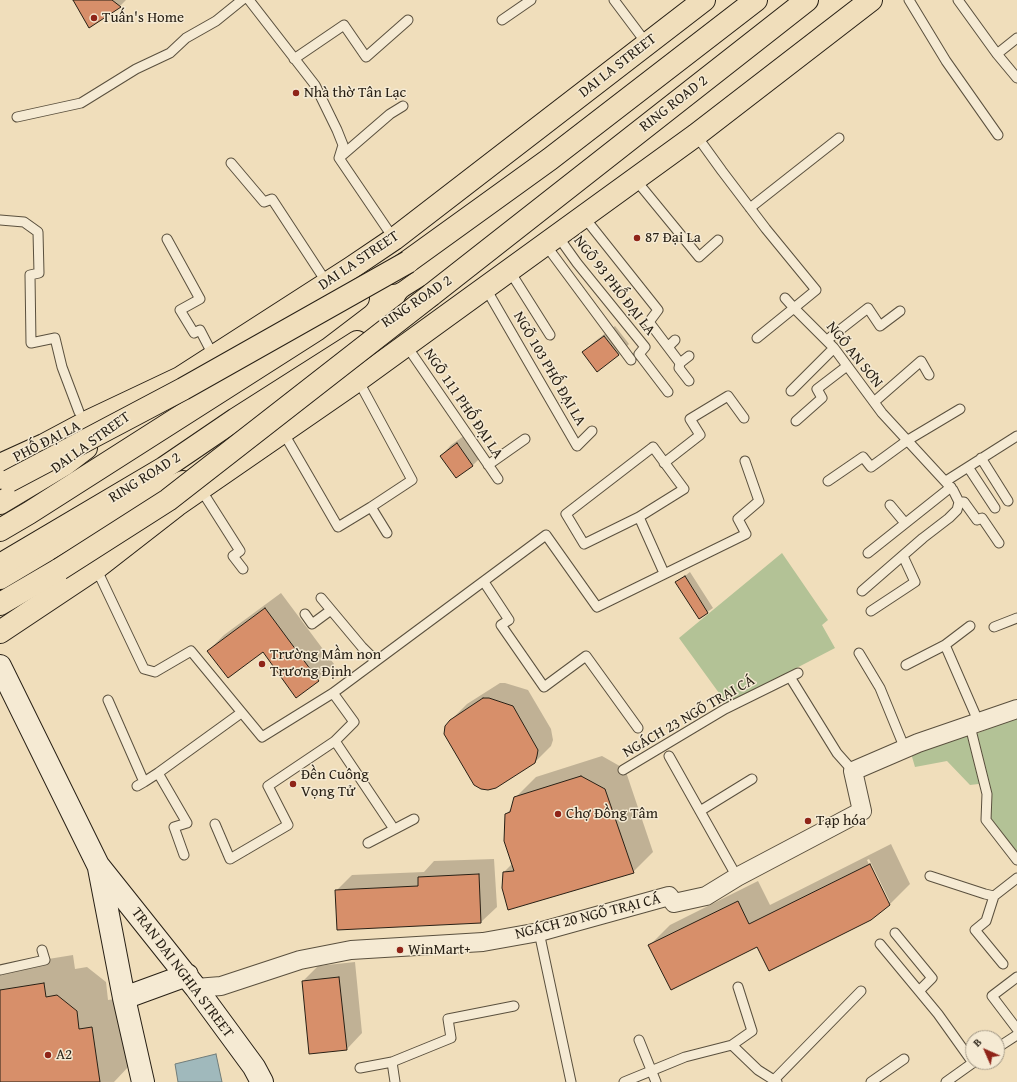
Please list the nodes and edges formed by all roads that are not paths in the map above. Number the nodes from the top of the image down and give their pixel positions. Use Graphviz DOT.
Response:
graph roads {
  1 [pos="242,0"];
  2 [pos="249,0"];
  3 [pos="531,0"];
  4 [pos="614,0"];
  5 [pos="704,0"];
  6 [pos="756,0"];
  7 [pos="807,0"];
  8 [pos="871,0"];
  9 [pos="958,0"];
  10 [pos="911,4"];
  11 [pos="408,20"];
  12 [pos="502,20"];
  13 [pos="1017,38"];
  14 [pos="647,44"];
  15 [pos="997,54"];
  16 [pos="294,59"];
  17 [pos="1017,78"];
  18 [pos="403,106"];
  19 [pos="17,117"];
  20 [pos="696,135"];
  21 [pos="998,135"];
  22 [pos="839,138"];
  23 [pos="339,158"];
  24 [pos="231,163"];
  25 [pos="635,179"];
  26 [pos="750,208"];
  27 [pos="583,217"];
  28 [pos="0,220"];
  29 [pos="166,239"];
  30 [pos="394,239"];
  31 [pos="551,240"];
  32 [pos="718,240"];
  33 [pos="408,262"];
  34 [pos="509,270"];
  35 [pos="327,283"];
  36 [pos="485,287"];
  37 [pos="431,295"];
  38 [pos="785,298"];
  39 [pos="794,308"];
  40 [pos="900,311"];
  41 [pos="550,335"];
  42 [pos="757,338"];
  43 [pos="675,340"];
  44 [pos="826,340"];
  45 [pos="406,345"];
  46 [pos="668,347"];
  47 [pos="834,348"];
  48 [pos="689,356"];
  49 [pos="214,357"];
  50 [pos="630,360"];
  51 [pos="680,363"];
  52 [pos="847,366"];
  53 [pos="929,375"];
  54 [pos="180,378"];
  55 [pos="358,380"];
  56 [pos="689,381"];
  57 [pos="791,391"];
  58 [pos="668,392"];
  59 [pos="874,402"];
  60 [pos="960,409"];
  61 [pos="79,412"];
  62 [pos="744,418"];
  63 [pos="796,421"];
  64 [pos="592,431"];
  65 [pos="283,432"];
  66 [pos="1017,436"];
  67 [pos="526,439"];
  68 [pos="908,440"];
  69 [pos="260,447"];
  70 [pos="981,458"];
  71 [pos="745,461"];
  72 [pos="664,463"];
  73 [pos="0,465"];
  74 [pos="488,465"];
  75 [pos="968,467"];
  76 [pos="498,479"];
  77 [pos="828,481"];
  78 [pos="948,484"];
  79 [pos="0,486"];
  80 [pos="200,488"];
  81 [pos="1008,501"];
  82 [pos="959,502"];
  83 [pos="0,503"];
  84 [pos="890,505"];
  85 [pos="371,507"];
  86 [pos="995,508"];
  87 [pos="639,517"];
  88 [pos="905,523"];
  89 [pos="0,530"];
  90 [pos="387,533"];
  91 [pos="999,543"];
  92 [pos="868,552"];
  93 [pos="903,556"];
  94 [pos="0,564"];
  95 [pos="96,568"];
  96 [pos="243,569"];
  97 [pos="664,573"];
  98 [pos="0,578"];
  99 [pos="484,582"];
  100 [pos="862,591"];
  101 [pos="321,598"];
  102 [pos="0,604"];
  103 [pos="331,610"];
  104 [pos="871,611"];
  105 [pos="305,614"];
  106 [pos="1017,618"];
  107 [pos="970,626"];
  108 [pos="994,627"];
  109 [pos="0,632"];
  110 [pos="945,644"];
  111 [pos="859,653"];
  112 [pos="376,661"];
  113 [pos="906,665"];
  114 [pos="0,666"];
  115 [pos="333,692"];
  116 [pos="108,700"];
  117 [pos="1017,709"];
  118 [pos="241,713"];
  119 [pos="974,725"];
  120 [pos="638,728"];
  121 [pos="335,741"];
  122 [pos="904,749"];
  123 [pos="669,756"];
  124 [pos="623,770"];
  125 [pos="853,771"];
  126 [pos="158,773"];
  127 [pos="752,779"];
  128 [pos="700,811"];
  129 [pos="414,819"];
  130 [pos="215,824"];
  131 [pos="394,829"];
  132 [pos="368,843"];
  133 [pos="184,855"];
  134 [pos="1017,860"];
  135 [pos="98,865"];
  136 [pos="930,876"];
  137 [pos="737,877"];
  138 [pos="1017,878"];
  139 [pos="994,896"];
  140 [pos="539,932"];
  141 [pos="895,933"];
  142 [pos="880,944"];
  143 [pos="42,950"];
  144 [pos="1003,964"];
  145 [pos="0,970"];
  146 [pos="1017,977"];
  147 [pos="191,982"];
  148 [pos="738,987"];
  149 [pos="860,991"];
  150 [pos="919,991"];
  151 [pos="124,998"];
  152 [pos="514,1006"];
  153 [pos="1017,1030"];
  154 [pos="1017,1035"];
  155 [pos="638,1040"];
  156 [pos="1005,1043"];
  157 [pos="732,1045"];
  158 [pos="965,1050"];
  159 [pos="904,1059"];
  160 [pos="392,1062"];
  161 [pos="360,1068"];
  162 [pos="965,1068"];
  163 [pos="652,1072"];
  164 [pos="776,1081"];
  165 [pos="143,1082"];
  166 [pos="262,1082"];
  167 [pos="395,1082"];
  168 [pos="571,1082"];
  169 [pos="624,1082"];
  170 [pos="656,1082"];
  171 [pos="871,1082"];
  172 [pos="946,1082"];
  1 -- 19 [label="lane"];
  2 -- 16 [label="lane"];
  3 -- 12 [label="lane"];
  4 -- 14 [label="lane"];
  5 -- 14 [label="main road, DAI LA STREET"];
  6 -- 33 [label="main road"];
  7 -- 37 [label="main road, RING ROAD 2"];
  8 -- 20 [label="main road"];
  9 -- 15 [label="lane"];
  10 -- 21 [label="lane"];
  11 -- 16 [label="lane"];
  13 -- 15 [label="lane"];
  14 -- 30 [label="main road, DAI LA STREET"];
  15 -- 17 [label="lane"];
  16 -- 23 [label="lane"];
  18 -- 23 [label="lane"];
  20 -- 25 [label="main road"];
  20 -- 26 [label="lane"];
  22 -- 26 [label="lane"];
  23 -- 30 [label="lane"];
  24 -- 35 [label="lane"];
  25 -- 27 [label="main road"];
  25 -- 32 [label="lane"];
  26 -- 39 [label="lane"];
  27 -- 31 [label="main road"];
  27 -- 46 [label="lane"];
  28 -- 61 [label="lane"];
  29 -- 49 [label="lane"];
  30 -- 35 [label="main road, DAI LA STREET"];
  31 -- 34 [label="main road"];
  31 -- 50 [label="lane"];
  31 -- 58 [label="lane, NGÕ 93 PHỐ ĐẠI LA"];
  33 -- 79 [label="main road, bridge"];
  33 -- 89 [label="main road, bridge"];
  34 -- 36 [label="main road"];
  34 -- 41 [label="lane"];
  35 -- 49 [label="main road, DAI LA STREET"];
  36 -- 45 [label="main road"];
  36 -- 64 [label="lane, NGÕ 103 PHỐ ĐẠI LA"];
  37 -- 94 [label="main road, RING ROAD 2, bridge"];
  37 -- 102 [label="main road, bridge"];
  38 -- 39 [label="lane, NGÕ AN SƠN"];
  39 -- 42 [label="lane"];
  39 -- 44 [label="lane, NGÕ AN SƠN"];
  40 -- 44 [label="lane"];
  43 -- 46 [label="lane"];
  44 -- 47 [label="lane, NGÕ AN SƠN"];
  45 -- 55 [label="main road"];
  45 -- 74 [label="lane, NGÕ 111 PHỐ ĐẠI LA"];
  46 -- 51 [label="lane"];
  47 -- 52 [label="lane, NGÕ AN SƠN"];
  47 -- 57 [label="lane"];
  48 -- 51 [label="lane"];
  49 -- 54 [label="main road, DAI LA STREET"];
  51 -- 56 [label="lane"];
  52 -- 59 [label="lane, NGÕ AN SƠN"];
  52 -- 63 [label="lane"];
  53 -- 59 [label="lane"];
  54 -- 73 [label="main road, PHỐ ĐẠI LA"];
  54 -- 83 [label="main road, DAI LA STREET"];
  55 -- 65 [label="main road"];
  55 -- 85 [label="lane"];
  59 -- 68 [label="lane, NGÕ AN SƠN"];
  60 -- 68 [label="lane"];
  62 -- 72 [label="lane"];
  65 -- 69 [label="main road"];
  65 -- 85 [label="lane"];
  66 -- 70 [label="lane"];
  67 -- 74 [label="lane"];
  68 -- 77 [label="lane"];
  68 -- 78 [label="lane, NGÕ AN SƠN"];
  69 -- 80 [label="main road"];
  69 -- 98 [label="main road"];
  70 -- 75 [label="lane"];
  70 -- 81 [label="lane"];
  71 -- 97 [label="lane"];
  72 -- 87 [label="lane"];
  72 -- 87 [label="lane"];
  74 -- 76 [label="lane, NGÕ 111 PHỐ ĐẠI LA"];
  75 -- 78 [label="lane"];
  75 -- 86 [label="lane"];
  78 -- 82 [label="lane, NGÕ AN SƠN"];
  78 -- 88 [label="lane"];
  80 -- 95 [label="main road"];
  80 -- 96 [label="lane"];
  82 -- 91 [label="lane"];
  82 -- 93 [label="lane"];
  84 -- 88 [label="lane"];
  85 -- 90 [label="lane"];
  87 -- 97 [label="lane"];
  88 -- 92 [label="lane"];
  93 -- 100 [label="lane"];
  93 -- 104 [label="lane"];
  95 -- 109 [label="main road"];
  95 -- 118 [label="lane"];
  97 -- 99 [label="lane"];
  99 -- 112 [label="lane"];
  99 -- 120 [label="lane"];
  101 -- 103 [label="lane"];
  103 -- 105 [label="lane"];
  103 -- 112 [label="lane"];
  106 -- 108 [label="lane"];
  107 -- 110 [label="lane"];
  110 -- 113 [label="lane"];
  110 -- 119 [label="lane"];
  111 -- 122 [label="lane"];
  112 -- 115 [label="lane"];
  114 -- 135 [label="street, TRAN DAI NGHIA STREET"];
  115 -- 118 [label="lane"];
  115 -- 121 [label="lane"];
  116 -- 126 [label="lane"];
  117 -- 119 [label="street"];
  118 -- 126 [label="lane"];
  119 -- 122 [label="street"];
  119 -- 134 [label="lane"];
  121 -- 130 [label="lane"];
  121 -- 131 [label="lane"];
  122 -- 125 [label="street"];
  123 -- 128 [label="lane"];
  124 -- 125 [label="lane, NGÁCH 23 NGÕ TRẠI CÁ"];
  125 -- 137 [label="street, NGÁCH 20 NGÕ TRẠI CÁ"];
  126 -- 133 [label="lane"];
  127 -- 128 [label="lane"];
  128 -- 137 [label="lane"];
  129 -- 131 [label="lane"];
  131 -- 132 [label="lane"];
  135 -- 147 [label="street, TRAN DAI NGHIA STREET"];
  135 -- 151 [label="street, TRAN DAI NGHIA STREET"];
  136 -- 139 [label="lane"];
  137 -- 140 [label="street, NGÁCH 20 NGÕ TRẠI CÁ"];
  138 -- 139 [label="lane"];
  139 -- 144 [label="lane"];
  140 -- 147 [label="street, NGÁCH 20 NGÕ TRẠI CÁ"];
  140 -- 168 [label="lane"];
  141 -- 150 [label="lane"];
  142 -- 150 [label="lane"];
  143 -- 145 [label="lane"];
  146 -- 153 [label="lane"];
  147 -- 151 [label="street"];
  147 -- 166 [label="street, TRAN DAI NGHIA STREET"];
  148 -- 157 [label="lane"];
  149 -- 164 [label="lane"];
  150 -- 158 [label="lane"];
  151 -- 165 [label="street, TRAN DAI NGHIA STREET"];
  152 -- 160 [label="lane"];
  154 -- 156 [label="lane"];
  155 -- 163 [label="lane"];
  157 -- 163 [label="lane"];
  157 -- 164 [label="lane"];
  159 -- 171 [label="lane"];
  160 -- 161 [label="lane"];
  160 -- 167 [label="lane"];
  162 -- 172 [label="lane"];
  163 -- 169 [label="lane"];
  163 -- 170 [label="lane"];
}
